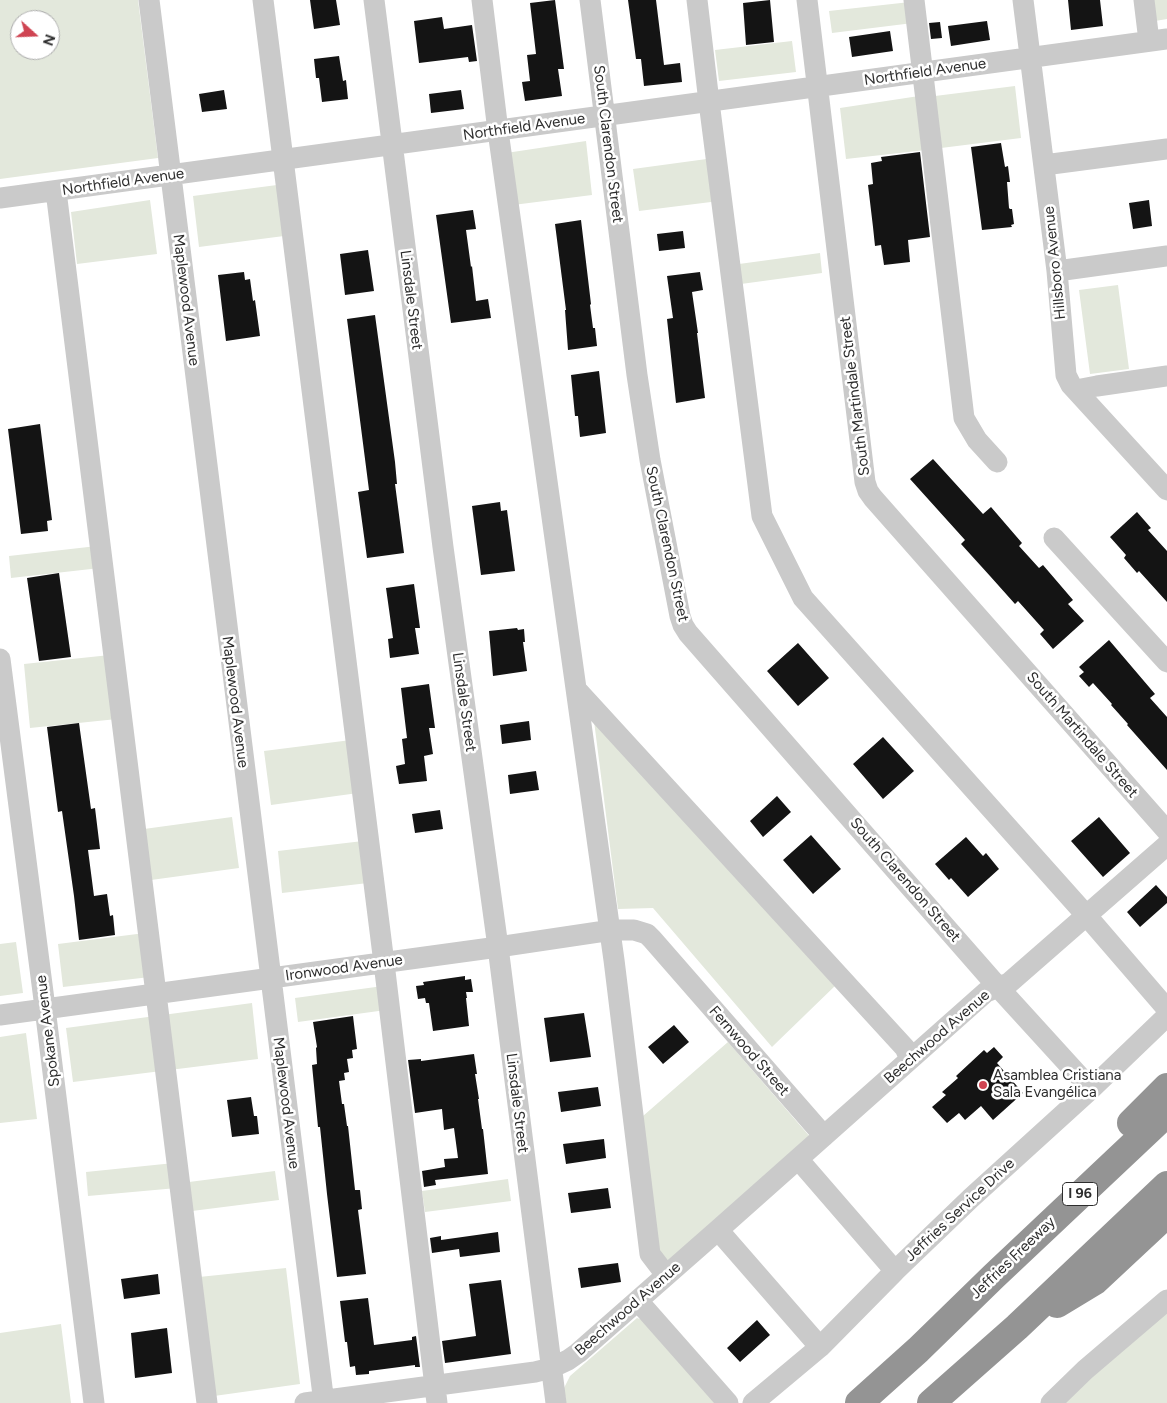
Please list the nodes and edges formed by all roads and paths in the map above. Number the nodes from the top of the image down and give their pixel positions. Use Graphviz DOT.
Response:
graph roads {
  1 [pos="149,0"];
  2 [pos="263,0"];
  3 [pos="374,0"];
  4 [pos="482,0"];
  5 [pos="590,0"];
  6 [pos="697,0"];
  7 [pos="806,0"];
  8 [pos="914,0"];
  9 [pos="1023,0"];
  10 [pos="1144,0"];
  11 [pos="1158,40"];
  12 [pos="1030,58"];
  13 [pos="923,72"];
  14 [pos="817,87"];
  15 [pos="709,102"];
  16 [pos="605,116"];
  17 [pos="498,131"];
  18 [pos="391,145"];
  19 [pos="1167,149"];
  20 [pos="283,160"];
  21 [pos="1044,165"];
  22 [pos="170,175"];
  23 [pos="56,191"];
  24 [pos="0,198"];
  25 [pos="1167,256"];
  26 [pos="1057,271"];
  27 [pos="1167,376"];
  28 [pos="1076,390"];
  29 [pos="997,462"];
  30 [pos="1167,490"];
  31 [pos="1054,538"];
  32 [pos="0,659"];
  33 [pos="1167,662"];
  34 [pos="576,690"];
  35 [pos="1167,831"];
  36 [pos="1167,845"];
  37 [pos="1086,915"];
  38 [pos="610,930"];
  39 [pos="498,947"];
  40 [pos="384,963"];
  41 [pos="675,965"];
  42 [pos="270,978"];
  43 [pos="998,987"];
  44 [pos="156,994"];
  45 [pos="44,1009"];
  46 [pos="1167,1009"];
  47 [pos="0,1015"];
  48 [pos="1167,1016"];
  49 [pos="910,1059"];
  50 [pos="1167,1087"];
  51 [pos="1091,1089"];
  52 [pos="1167,1113"];
  53 [pos="824,1136"];
  54 [pos="798,1159"];
  55 [pos="1167,1185"];
  56 [pos="1167,1214"];
  57 [pos="718,1230"];
  58 [pos="895,1271"];
  59 [pos="666,1275"];
  60 [pos="994,1276"];
  61 [pos="638,1300"];
  62 [pos="1167,1300"];
  63 [pos="1017,1327"];
  64 [pos="820,1347"];
  65 [pos="551,1368"];
  66 [pos="436,1394"];
  67 [pos="317,1402"];
  68 [pos="94,1403"];
  69 [pos="207,1403"];
  70 [pos="556,1403"];
  71 [pos="728,1403"];
  72 [pos="753,1403"];
  73 [pos="859,1403"];
  74 [pos="931,1403"];
  75 [pos="1051,1403"];
  1 -- 22 [label="street, Maplewood Avenue"];
  2 -- 20 [label="street"];
  3 -- 18 [label="street, Linsdale Street"];
  4 -- 17 [label="street"];
  5 -- 16 [label="street, South Clarendon Street"];
  6 -- 15 [label="street"];
  7 -- 14 [label="street, South Martindale Street"];
  8 -- 13 [label="street"];
  9 -- 12 [label="street, Hillsboro Avenue"];
  10 -- 11 [label="street"];
  11 -- 12 [label="street, Northfield Avenue"];
  12 -- 13 [label="street, Northfield Avenue"];
  12 -- 21 [label="street, Hillsboro Avenue"];
  13 -- 14 [label="street, Northfield Avenue"];
  13 -- 29 [label="street"];
  14 -- 15 [label="street, Northfield Avenue"];
  14 -- 35 [label="street, South Martindale Street"];
  15 -- 16 [label="street, Northfield Avenue"];
  15 -- 37 [label="street"];
  16 -- 17 [label="street, Northfield Avenue"];
  16 -- 43 [label="street, South Clarendon Street"];
  17 -- 18 [label="street, Northfield Avenue"];
  17 -- 34 [label="street"];
  18 -- 20 [label="street, Northfield Avenue"];
  18 -- 39 [label="street, Linsdale Street"];
  19 -- 21 [label="street"];
  20 -- 22 [label="street, Northfield Avenue"];
  20 -- 40 [label="street"];
  21 -- 26 [label="street, Hillsboro Avenue"];
  22 -- 23 [label="street, Northfield Avenue"];
  22 -- 42 [label="street, Maplewood Avenue"];
  23 -- 24 [label="street, Northfield Avenue"];
  23 -- 44 [label="street"];
  25 -- 26 [label="street"];
  26 -- 28 [label="street, Hillsboro Avenue"];
  27 -- 28 [label="street"];
  28 -- 30 [label="street, Hillsboro Avenue"];
  31 -- 33 [label="street"];
  32 -- 45 [label="street, Spokane Avenue"];
  34 -- 38 [label="street"];
  34 -- 49 [label="street"];
  36 -- 37 [label="street, Beechwood Avenue"];
  37 -- 43 [label="street, Beechwood Avenue"];
  37 -- 46 [label="street"];
  38 -- 39 [label="street, Ironwood Avenue"];
  38 -- 41 [label="street, Ironwood Avenue"];
  38 -- 59 [label="street"];
  39 -- 40 [label="street, Ironwood Avenue"];
  39 -- 65 [label="street, Linsdale Street"];
  40 -- 42 [label="street, Ironwood Avenue"];
  40 -- 66 [label="street"];
  41 -- 53 [label="street, Fernwood Street"];
  42 -- 44 [label="street, Ironwood Avenue"];
  42 -- 67 [label="street, Maplewood Avenue"];
  43 -- 49 [label="street, Beechwood Avenue"];
  43 -- 51 [label="street, South Clarendon Street"];
  44 -- 45 [label="street, Ironwood Avenue"];
  44 -- 69 [label="street"];
  45 -- 47 [label="street, Ironwood Avenue"];
  45 -- 68 [label="street, Spokane Avenue"];
  48 -- 51 [label="street, Jeffries Service Drive"];
  49 -- 53 [label="street, Beechwood Avenue"];
  50 -- 60 [label="highway"];
  51 -- 58 [label="street, Jeffries Service Drive"];
  52 -- 60 [label="highway, Jeffries Freeway / I 96"];
  53 -- 54 [label="street, Beechwood Avenue"];
  54 -- 57 [label="street, Beechwood Avenue"];
  54 -- 58 [label="street"];
  55 -- 63 [label="highway"];
  56 -- 63 [label="highway"];
  57 -- 59 [label="street, Beechwood Avenue"];
  57 -- 64 [label="street"];
  58 -- 64 [label="street, Jeffries Service Drive"];
  59 -- 61 [label="street, Beechwood Avenue"];
  60 -- 73 [label="highway, Jeffries Freeway / I 96"];
  61 -- 65 [label="street, Beechwood Avenue"];
  61 -- 71 [label="street"];
  62 -- 75 [label="street"];
  63 -- 74 [label="highway"];
  64 -- 72 [label="street, Jeffries Service Drive"];
  65 -- 66 [label="street, Beechwood Avenue"];
  65 -- 70 [label="street, Linsdale Street"];
  66 -- 67 [label="street, Beechwood Avenue"];
}
